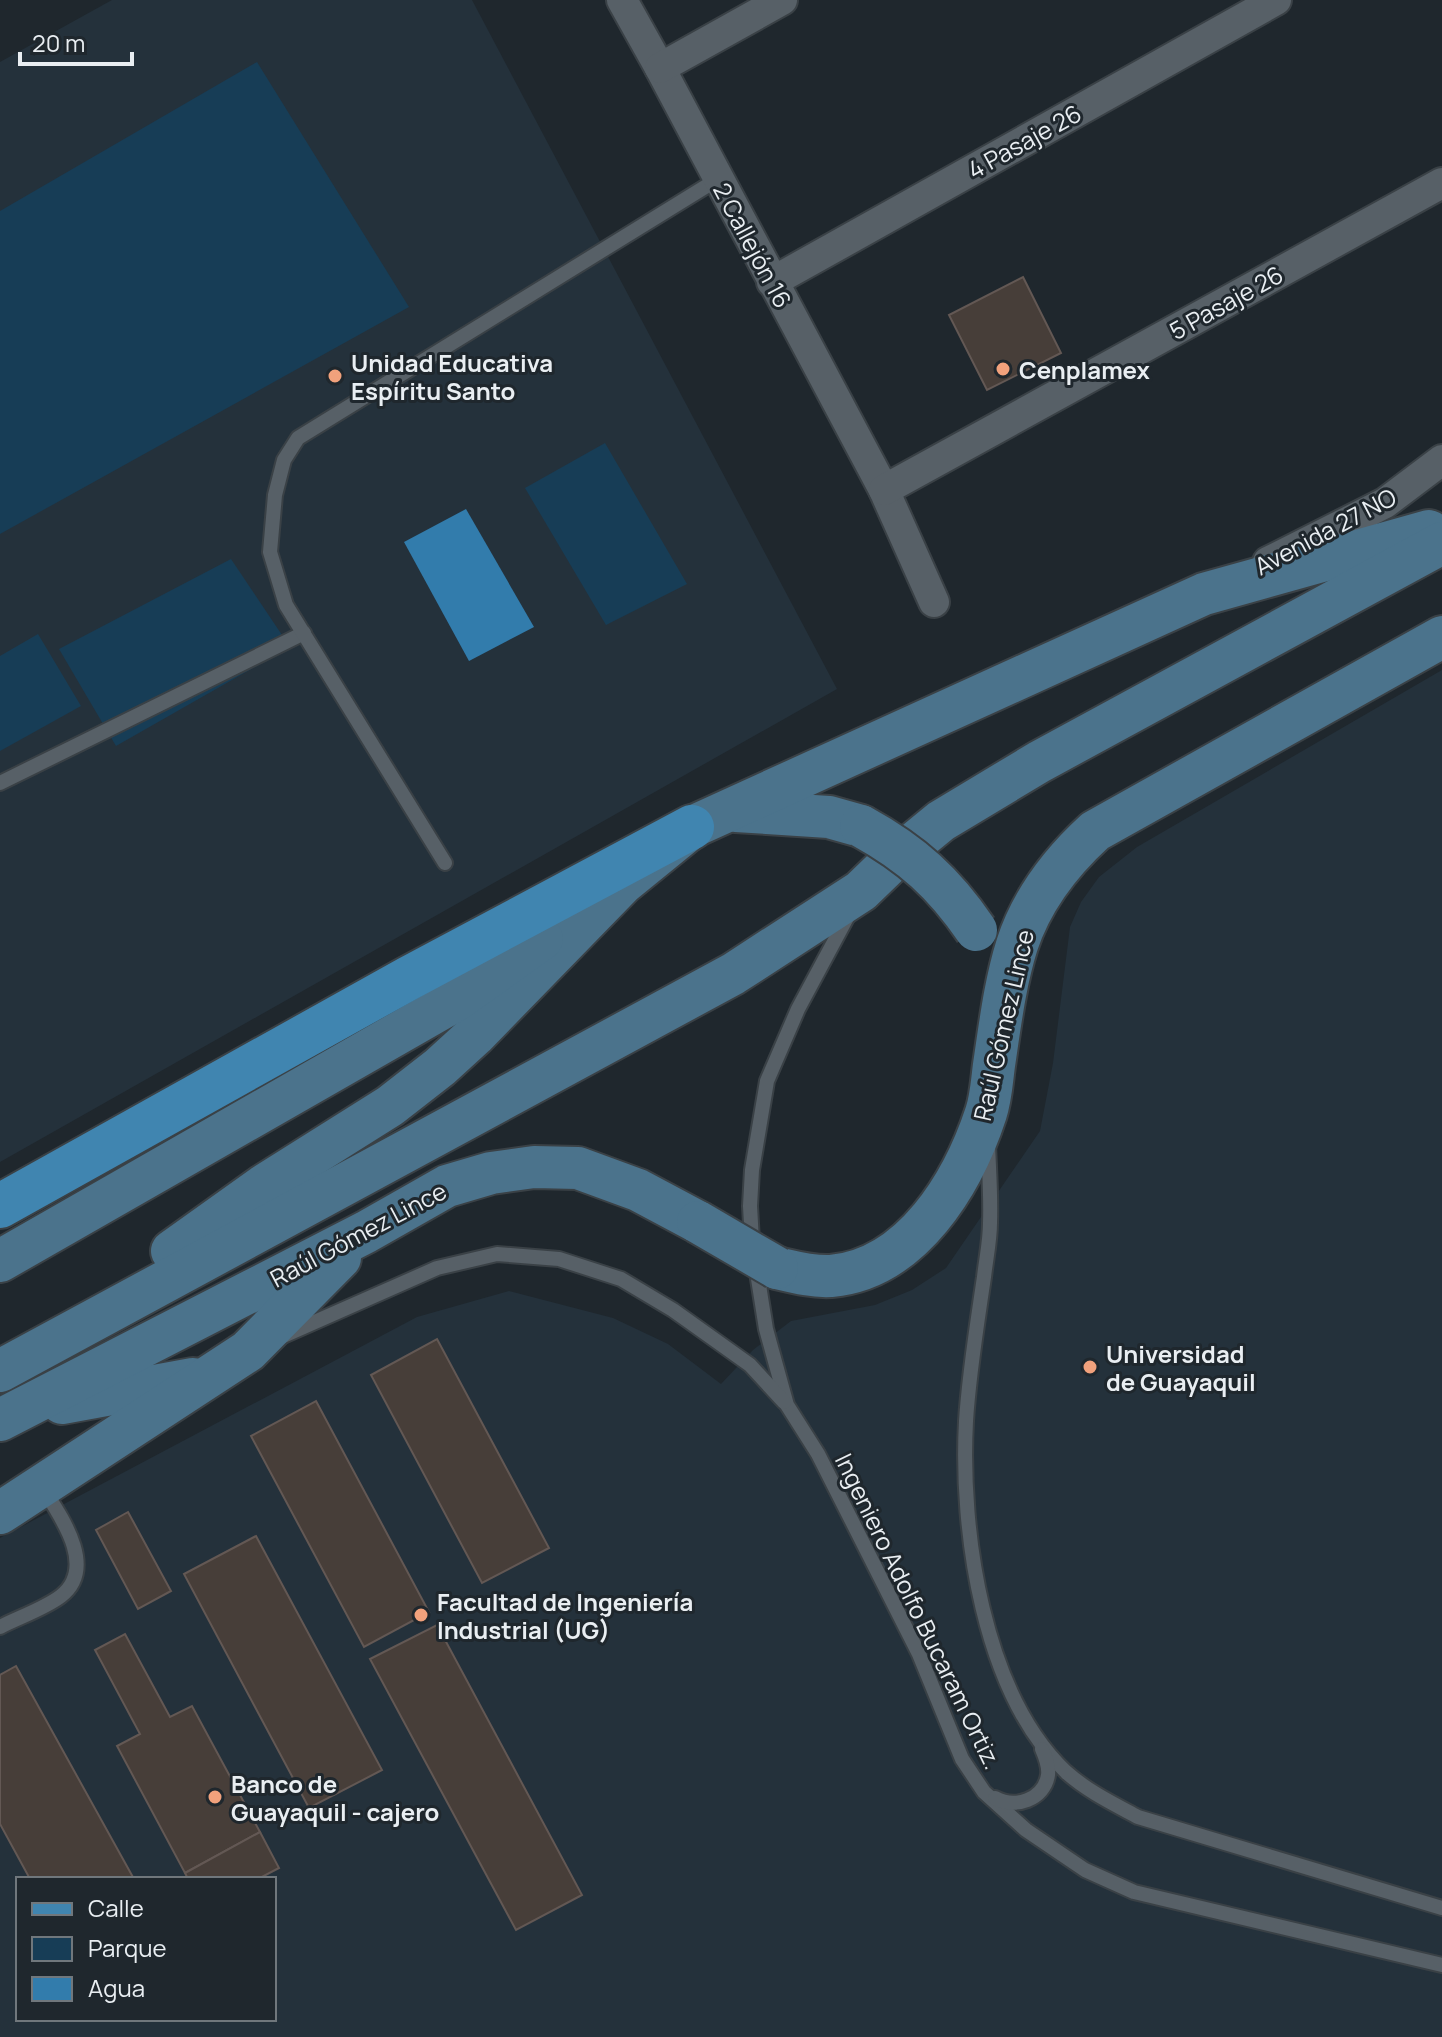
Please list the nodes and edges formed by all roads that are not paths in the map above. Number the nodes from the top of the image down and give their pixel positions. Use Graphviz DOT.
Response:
graph roads {
  1 [pos="622,0"];
  2 [pos="782,0"];
  3 [pos="1276,0"];
  4 [pos="660,68"];
  5 [pos="718,179"];
  6 [pos="1442,183"];
  7 [pos="772,282"];
  8 [pos="1442,460"];
  9 [pos="884,490"];
  10 [pos="1442,528"];
  11 [pos="1442,543"];
  12 [pos="1204,594"];
  13 [pos="934,602"];
  14 [pos="304,633"];
  15 [pos="1442,637"];
  16 [pos="0,783"];
  17 [pos="709,819"];
  18 [pos="445,863"];
  19 [pos="622,884"];
  20 [pos="861,891"];
  21 [pos="998,1037"];
  22 [pos="987,1111"];
  23 [pos="0,1206"];
  24 [pos="366,1232"];
  25 [pos="0,1261"];
  26 [pos="248,1351"];
  27 [pos="14,1363"];
  28 [pos="211,1376"];
  29 [pos="787,1405"];
  30 [pos="9,1416"];
  31 [pos="41,1487"];
  32 [pos="0,1513"];
  33 [pos="0,1627"];
  34 [pos="1039,1742"];
  35 [pos="984,1792"];
  36 [pos="1442,1908"];
  37 [pos="1442,1965"];
  1 -- 4 [label="street, 2 Callejón 16"];
  2 -- 4 [label="street"];
  3 -- 7 [label="street, 4 Pasaje 26"];
  4 -- 5 [label="street, 2 Callejón 16"];
  5 -- 7 [label="street, 2 Callejón 16"];
  5 -- 14 [label="lane"];
  6 -- 9 [label="street, 5 Pasaje 26"];
  7 -- 9 [label="street, 2 Callejón 16"];
  8 -- 12 [label="street, Avenida 27 NO"];
  9 -- 13 [label="street, 2 Callejón 16"];
  10 -- 12 [label="main road"];
  11 -- 20 [label="main road"];
  12 -- 17 [label="main road"];
  14 -- 16 [label="lane"];
  14 -- 18 [label="lane"];
  15 -- 21 [label="main road, Raúl Gómez Lince"];
  17 -- 19 [label="main road"];
  17 -- 21 [label="main road, bridge"];
  17 -- 23 [label="main road"];
  19 -- 25 [label="main road"];
  19 -- 27 [label="main road"];
  20 -- 27 [label="main road"];
  20 -- 29 [label="lane, Ingeniero Adolfo Bucaram Ortiz."];
  21 -- 22 [label="main road, Raúl Gómez Lince"];
  22 -- 24 [label="main road, Raúl Gómez Lince, bridge"];
  22 -- 34 [label="lane, Ingeniero Adolfo Bucaram Ortiz."];
  24 -- 26 [label="main road"];
  24 -- 30 [label="main road, Raúl Gómez Lince"];
  26 -- 28 [label="main road"];
  26 -- 29 [label="lane"];
  28 -- 30 [label="main road"];
  28 -- 31 [label="main road"];
  29 -- 35 [label="lane, Ingeniero Adolfo Bucaram Ortiz."];
  31 -- 32 [label="main road"];
  31 -- 33 [label="lane"];
  34 -- 35 [label="lane"];
  34 -- 36 [label="lane, Ingeniero Adolfo Bucaram Ortiz."];
  35 -- 37 [label="lane, Ingeniero Adolfo Bucaram Ortiz."];
}
